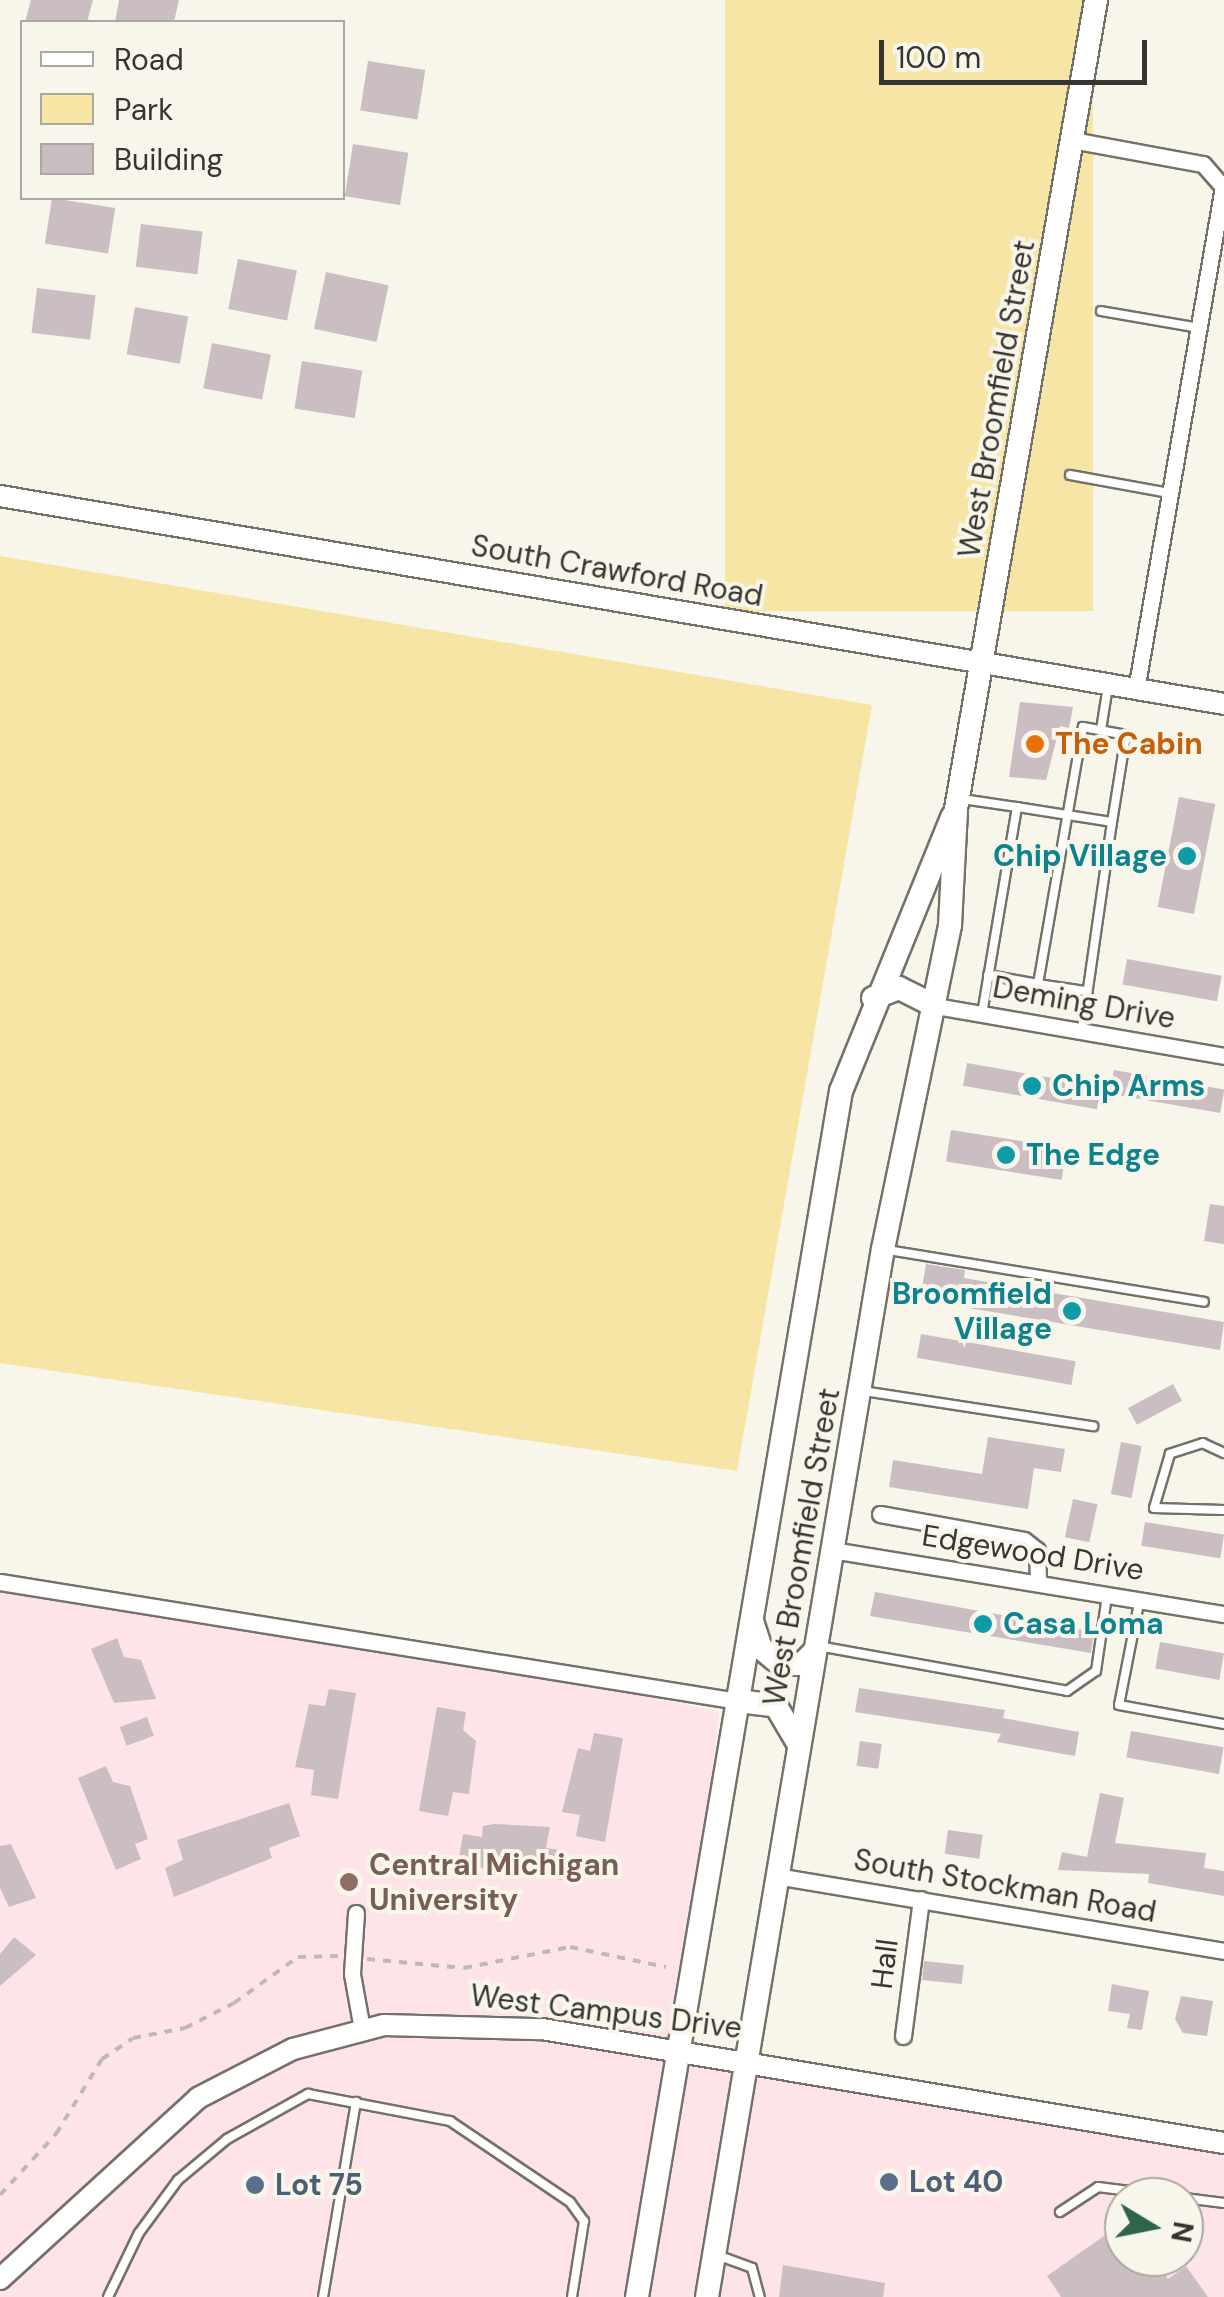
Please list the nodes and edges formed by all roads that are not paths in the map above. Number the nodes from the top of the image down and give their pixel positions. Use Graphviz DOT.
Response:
graph roads {
  1 [pos="1096,0"];
  2 [pos="1072,140"];
  3 [pos="1100,310"];
  4 [pos="1198,328"];
  5 [pos="1070,475"];
  6 [pos="1169,493"];
  7 [pos="0,496"];
  8 [pos="981,665"];
  9 [pos="1108,686"];
  10 [pos="1136,690"];
  11 [pos="1224,704"];
  12 [pos="1101,730"];
  13 [pos="956,804"];
  14 [pos="1017,807"];
  15 [pos="1068,815"];
  16 [pos="1112,822"];
  17 [pos="988,975"];
  18 [pos="1038,984"];
  19 [pos="1084,991"];
  20 [pos="873,998"];
  21 [pos="935,1006"];
  22 [pos="982,1013"];
  23 [pos="1082,1030"];
  24 [pos="1224,1056"];
  25 [pos="884,1249"];
  26 [pos="1204,1302"];
  27 [pos="859,1390"];
  28 [pos="1092,1426"];
  29 [pos="1224,1453"];
  30 [pos="1224,1510"];
  31 [pos="880,1514"];
  32 [pos="832,1550"];
  33 [pos="1038,1580"];
  34 [pos="0,1582"];
  35 [pos="1108,1592"];
  36 [pos="1140,1598"];
  37 [pos="1224,1614"];
  38 [pos="752,1618"];
  39 [pos="815,1648"];
  40 [pos="668,1695"];
  41 [pos="738,1702"];
  42 [pos="665,1714"];
  43 [pos="1224,1724"];
  44 [pos="798,1746"];
  45 [pos="776,1876"];
  46 [pos="921,1899"];
  47 [pos="356,1914"];
  48 [pos="1224,1950"];
  49 [pos="362,2029"];
  50 [pos="903,2036"];
  51 [pos="679,2052"];
  52 [pos="746,2060"];
  53 [pos="356,2102"];
  54 [pos="1224,2143"];
  55 [pos="1224,2203"];
  56 [pos="1060,2212"];
  57 [pos="715,2249"];
  58 [pos="0,2279"];
  59 [pos="108,2297"];
  60 [pos="323,2297"];
  61 [pos="572,2297"];
  62 [pos="637,2297"];
  63 [pos="708,2297"];
  64 [pos="760,2297"];
  1 -- 2 [label="main road, West Broomfield Street"];
  2 -- 4 [label="street"];
  2 -- 8 [label="main road, West Broomfield Street"];
  3 -- 4 [label="lane"];
  4 -- 6 [label="street"];
  5 -- 6 [label="lane"];
  6 -- 10 [label="street"];
  7 -- 8 [label="street, South Crawford Road"];
  8 -- 9 [label="street, South Crawford Road"];
  8 -- 13 [label="main road, West Broomfield Street"];
  9 -- 10 [label="street, South Crawford Road"];
  9 -- 12 [label="lane"];
  10 -- 11 [label="street, South Crawford Road"];
  12 -- 15 [label="lane"];
  12 -- 16 [label="lane"];
  13 -- 14 [label="lane"];
  13 -- 20 [label="main road, West Broomfield Street"];
  13 -- 21 [label="main road, West Broomfield Street"];
  14 -- 15 [label="lane"];
  14 -- 17 [label="lane"];
  15 -- 16 [label="lane"];
  15 -- 18 [label="lane"];
  16 -- 19 [label="lane"];
  17 -- 18 [label="lane"];
  17 -- 22 [label="lane"];
  18 -- 19 [label="lane"];
  19 -- 23 [label="lane"];
  20 -- 21 [label="main road"];
  20 -- 38 [label="main road, West Broomfield Street"];
  21 -- 22 [label="street, Deming Drive"];
  21 -- 25 [label="main road, West Broomfield Street"];
  22 -- 23 [label="street, Deming Drive"];
  23 -- 24 [label="street, Deming Drive"];
  25 -- 26 [label="lane"];
  25 -- 27 [label="main road, West Broomfield Street"];
  27 -- 28 [label="lane"];
  27 -- 32 [label="main road, West Broomfield Street"];
  29 -- 30 [label="lane"];
  31 -- 33 [label="street"];
  32 -- 33 [label="street, Edgewood Drive"];
  32 -- 39 [label="main road, West Broomfield Street"];
  33 -- 35 [label="street, Edgewood Drive"];
  34 -- 40 [label="street"];
  35 -- 36 [label="street, Edgewood Drive"];
  35 -- 39 [label="lane"];
  36 -- 37 [label="street, Edgewood Drive"];
  36 -- 43 [label="lane"];
  38 -- 39 [label="main road"];
  38 -- 41 [label="main road, West Broomfield Street"];
  39 -- 44 [label="main road, West Broomfield Street"];
  40 -- 41 [label="street"];
  40 -- 42 [label="street"];
  41 -- 44 [label="main road"];
  41 -- 51 [label="main road, West Broomfield Street"];
  44 -- 45 [label="main road, West Broomfield Street"];
  45 -- 46 [label="street, South Stockman Road"];
  45 -- 52 [label="main road, West Broomfield Street"];
  46 -- 48 [label="street, South Stockman Road"];
  46 -- 50 [label="street, Hall"];
  47 -- 49 [label="street"];
  49 -- 51 [label="street, West Campus Drive"];
  49 -- 58 [label="street, West Campus Drive"];
  51 -- 52 [label="street, West Campus Drive"];
  51 -- 62 [label="main road, West Broomfield Street"];
  52 -- 54 [label="street, West Campus Drive"];
  52 -- 57 [label="main road, West Broomfield Street"];
  53 -- 59 [label="lane"];
  53 -- 60 [label="lane"];
  53 -- 61 [label="lane"];
  55 -- 56 [label="lane"];
  57 -- 63 [label="main road, West Broomfield Street"];
  57 -- 64 [label="lane"];
}
